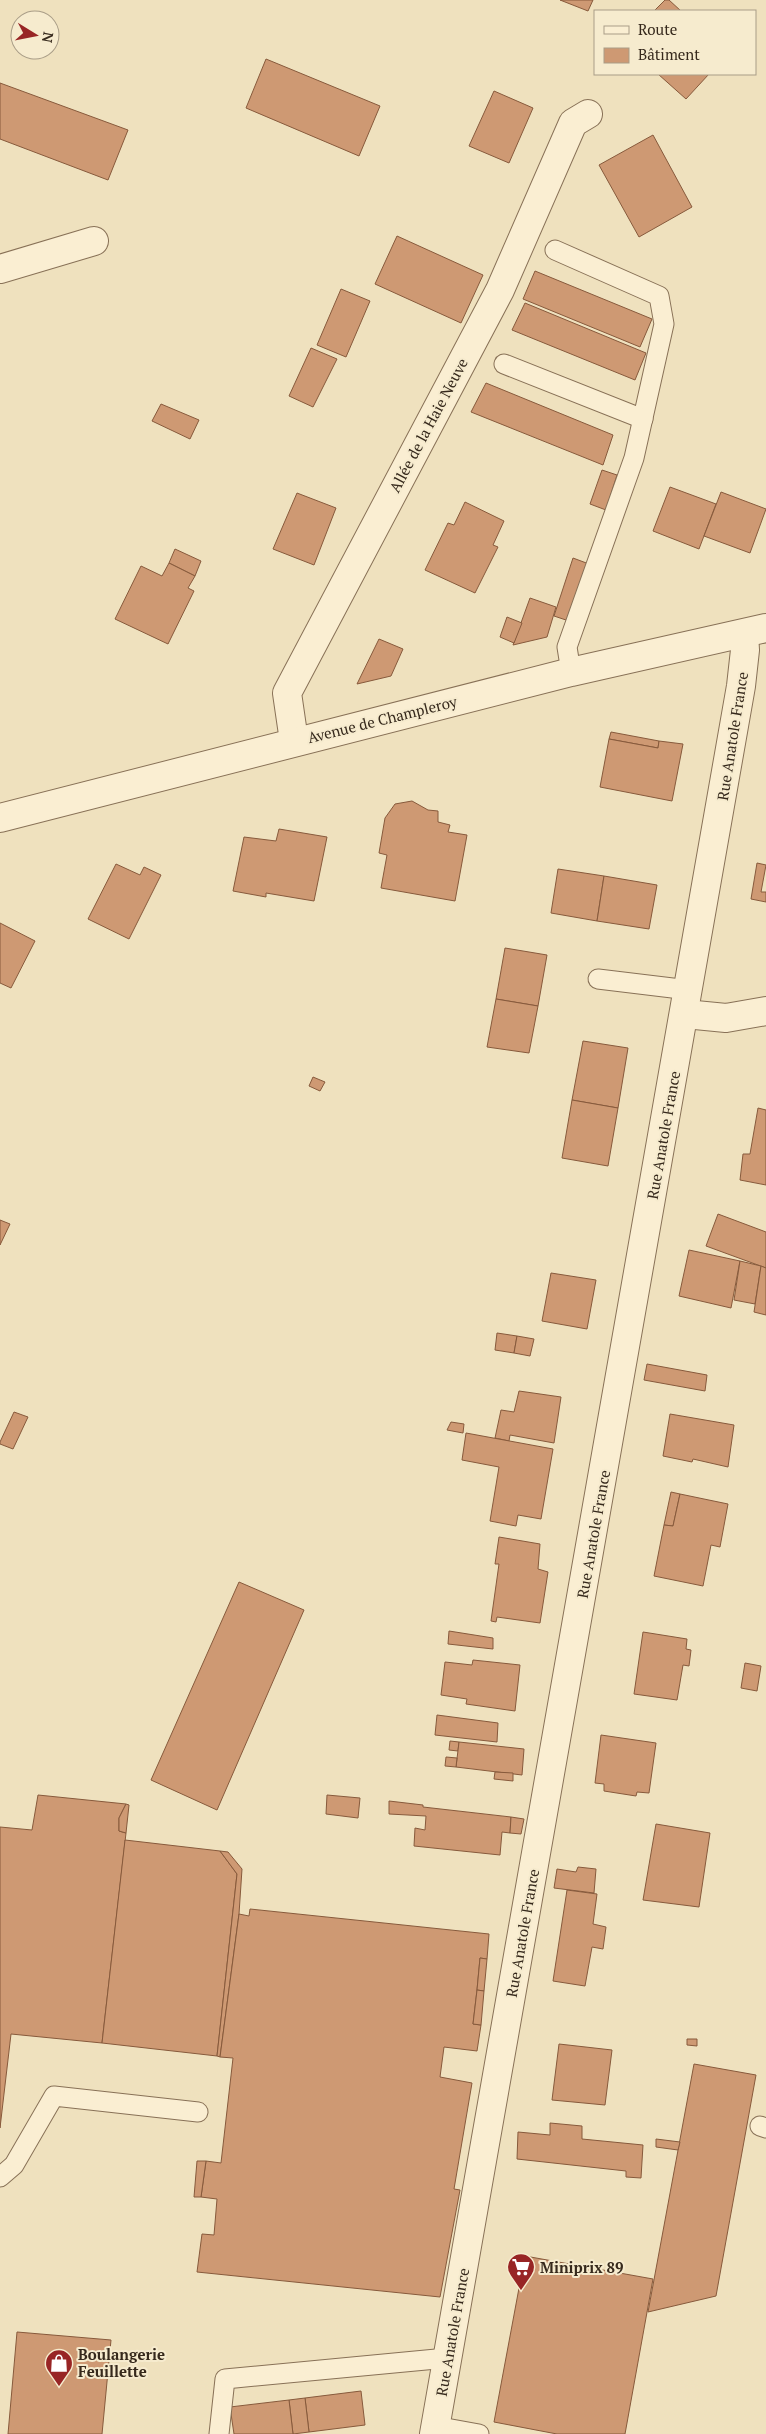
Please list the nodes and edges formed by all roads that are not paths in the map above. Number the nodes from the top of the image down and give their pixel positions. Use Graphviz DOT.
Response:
graph roads {
  1 [pos="588,114"];
  2 [pos="94,241"];
  3 [pos="555,250"];
  4 [pos="0,269"];
  5 [pos="504,364"];
  6 [pos="643,420"];
  7 [pos="755,631"];
  8 [pos="571,672"];
  9 [pos="294,741"];
  10 [pos="0,818"];
  11 [pos="598,979"];
  12 [pos="687,1002"];
  13 [pos="766,1010"];
  14 [pos="198,2112"];
  15 [pos="0,2177"];
  16 [pos="447,2358"];
  17 [pos="434,2430"];
  18 [pos="219,2434"];
  19 [pos="479,2434"];
  1 -- 9 [label="street, Allée de la Haie Neuve"];
  2 -- 4 [label="street"];
  3 -- 6 [label="lane"];
  5 -- 6 [label="lane"];
  6 -- 8 [label="lane"];
  7 -- 8 [label="street, Avenue de Champleroy"];
  7 -- 12 [label="street, Rue Anatole France"];
  8 -- 9 [label="street, Avenue de Champleroy"];
  9 -- 10 [label="street, Avenue de Champleroy"];
  11 -- 12 [label="lane"];
  12 -- 13 [label="street"];
  12 -- 16 [label="street, Rue Anatole France"];
  14 -- 15 [label="lane"];
  16 -- 17 [label="street, Rue Anatole France"];
  16 -- 18 [label="lane"];
  17 -- 19 [label="lane"];
}
